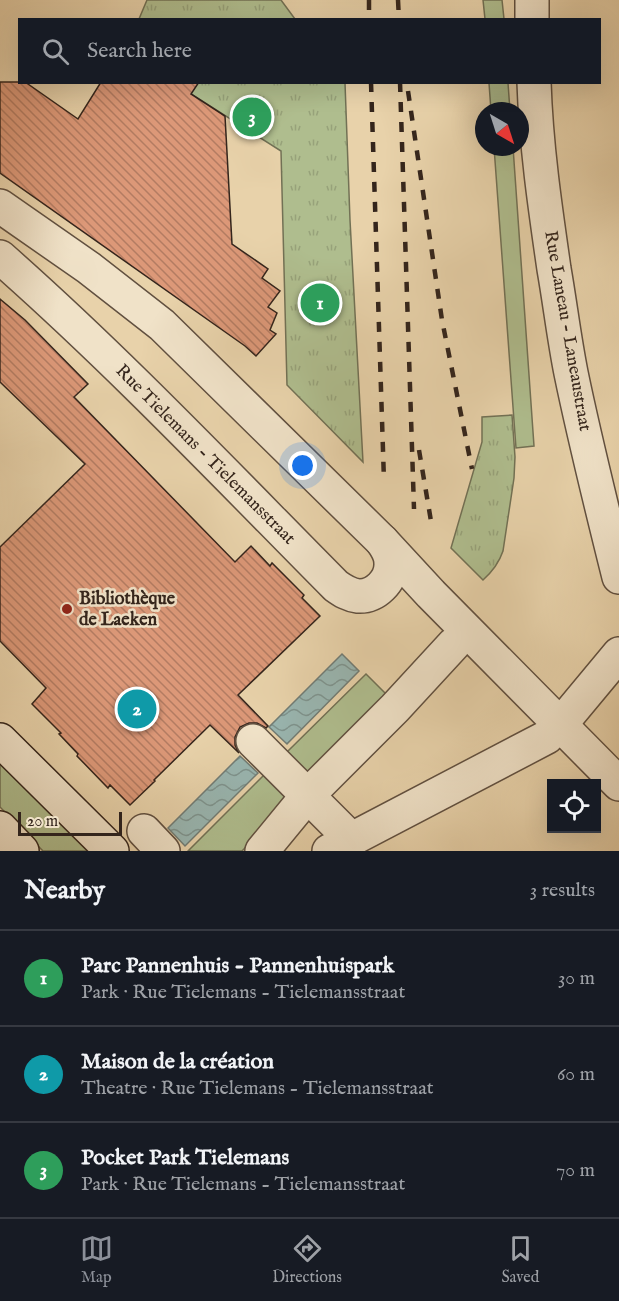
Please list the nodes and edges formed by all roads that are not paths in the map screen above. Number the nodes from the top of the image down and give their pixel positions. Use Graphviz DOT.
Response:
graph roads {
  1 [pos="532,0"];
  2 [pos="532,18"];
  3 [pos="534,84"];
  4 [pos="0,206"];
  5 [pos="0,257"];
  6 [pos="382,541"];
  7 [pos="619,577"];
  8 [pos="453,644"];
  9 [pos="619,654"];
  10 [pos="554,731"];
  11 [pos="0,740"];
  12 [pos="253,741"];
  13 [pos="619,784"];
  14 [pos="308,795"];
  15 [pos="0,828"];
  16 [pos="341,845"];
  17 [pos="22,851"];
  18 [pos="112,851"];
  19 [pos="262,851"];
  1 -- 2 [label="street"];
  3 -- 7 [label="street, Rue Laneau - Laneaustraat"];
  4 -- 6 [label="street, Rue Tielemans - Tielemansstraat"];
  5 -- 6 [label="street, Rue Tielemans - Tielemansstraat"];
  6 -- 10 [label="street, Rue Tielemans - Tielemansstraat"];
  8 -- 14 [label="street"];
  9 -- 10 [label="street"];
  10 -- 13 [label="street, Rue Tielemans - Tielemansstraat"];
  10 -- 16 [label="street"];
  11 -- 18 [label="street"];
  12 -- 14 [label="street"];
  14 -- 16 [label="street"];
  14 -- 19 [label="street"];
  15 -- 17 [label="street"];
}
